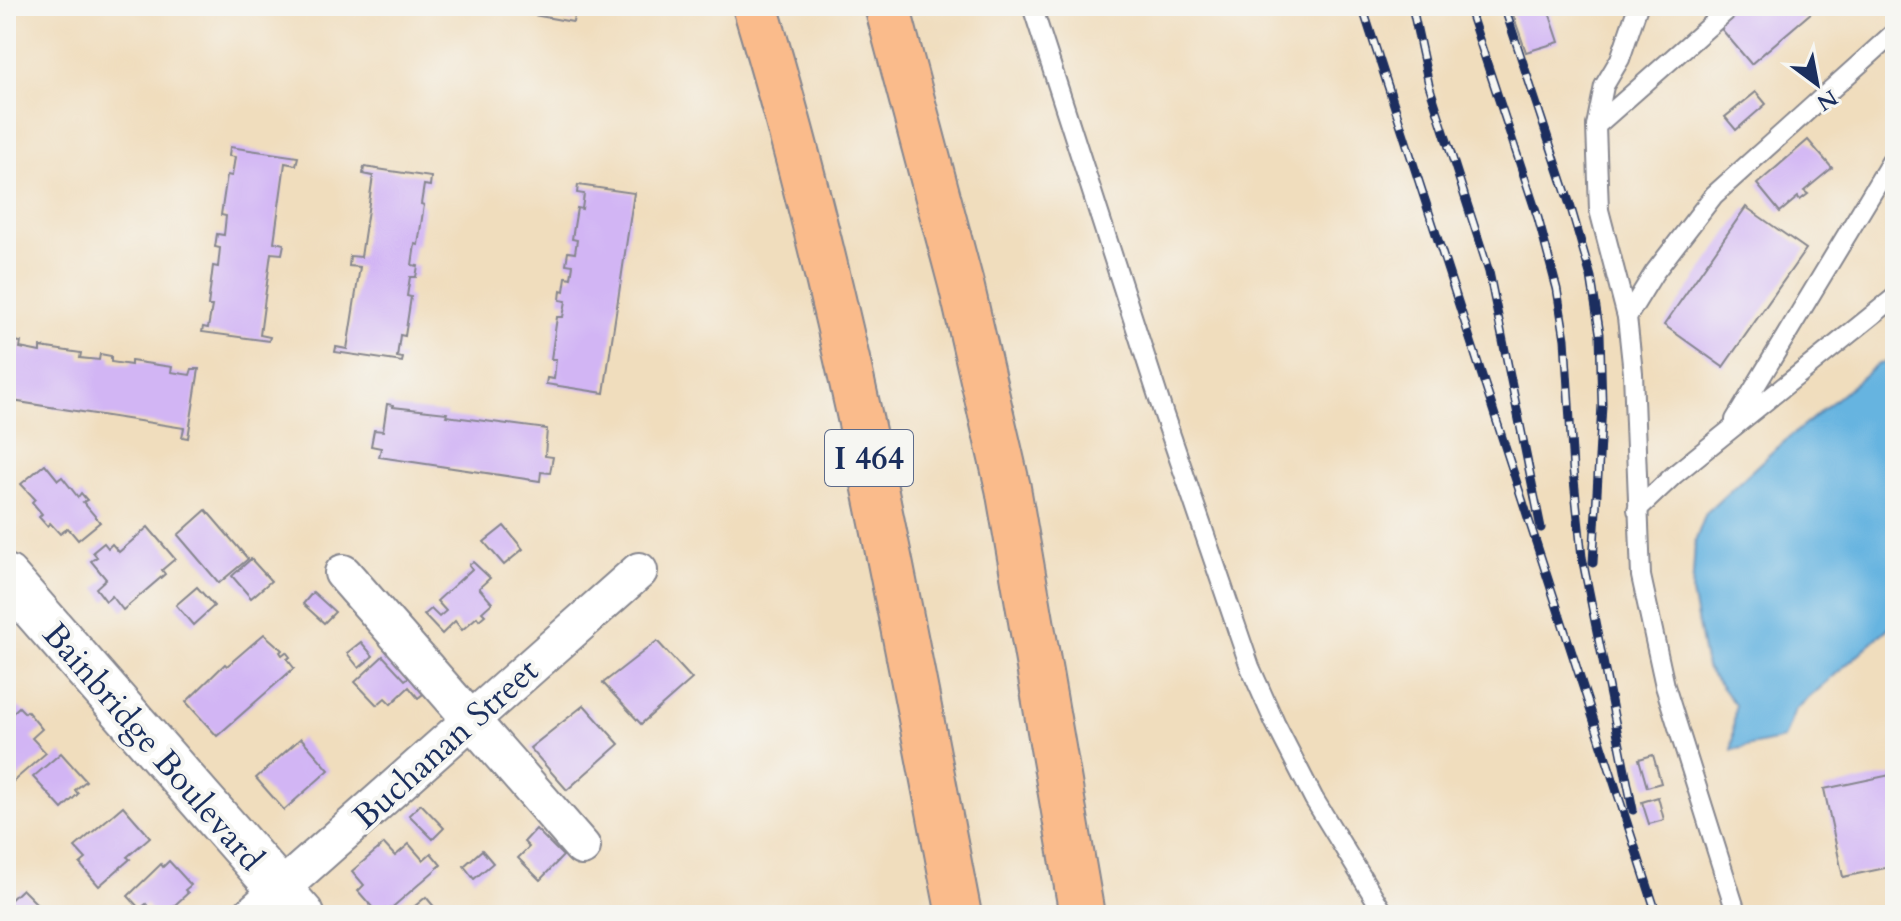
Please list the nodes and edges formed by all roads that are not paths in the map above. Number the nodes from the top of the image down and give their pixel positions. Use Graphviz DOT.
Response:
graph roads {
  1 [pos="755,6"];
  2 [pos="887,6"];
  3 [pos="1032,6"];
  4 [pos="1638,6"];
  5 [pos="1732,6"];
  6 [pos="1895,32"];
  7 [pos="1596,126"];
  8 [pos="1895,155"];
  9 [pos="1895,297"];
  10 [pos="1627,317"];
  11 [pos="1727,432"];
  12 [pos="1637,510"];
  13 [pos="639,571"];
  14 [pos="343,573"];
  15 [pos="6,577"];
  16 [pos="471,720"];
  17 [pos="582,847"];
  18 [pos="278,907"];
  19 [pos="959,915"];
  20 [pos="1082,915"];
  21 [pos="1385,915"];
  22 [pos="1737,915"];
  1 -- 19 [label="highway, I 464"];
  2 -- 20 [label="highway"];
  3 -- 21 [label="lane"];
  4 -- 7 [label="lane"];
  5 -- 7 [label="lane"];
  6 -- 10 [label="lane"];
  7 -- 10 [label="lane"];
  8 -- 11 [label="lane"];
  9 -- 11 [label="lane"];
  10 -- 12 [label="lane"];
  11 -- 12 [label="lane"];
  12 -- 22 [label="lane"];
  13 -- 16 [label="street, Buchanan Street"];
  14 -- 16 [label="street"];
  15 -- 18 [label="street, Bainbridge Boulevard"];
  16 -- 17 [label="street"];
  16 -- 18 [label="street, Buchanan Street"];
}
